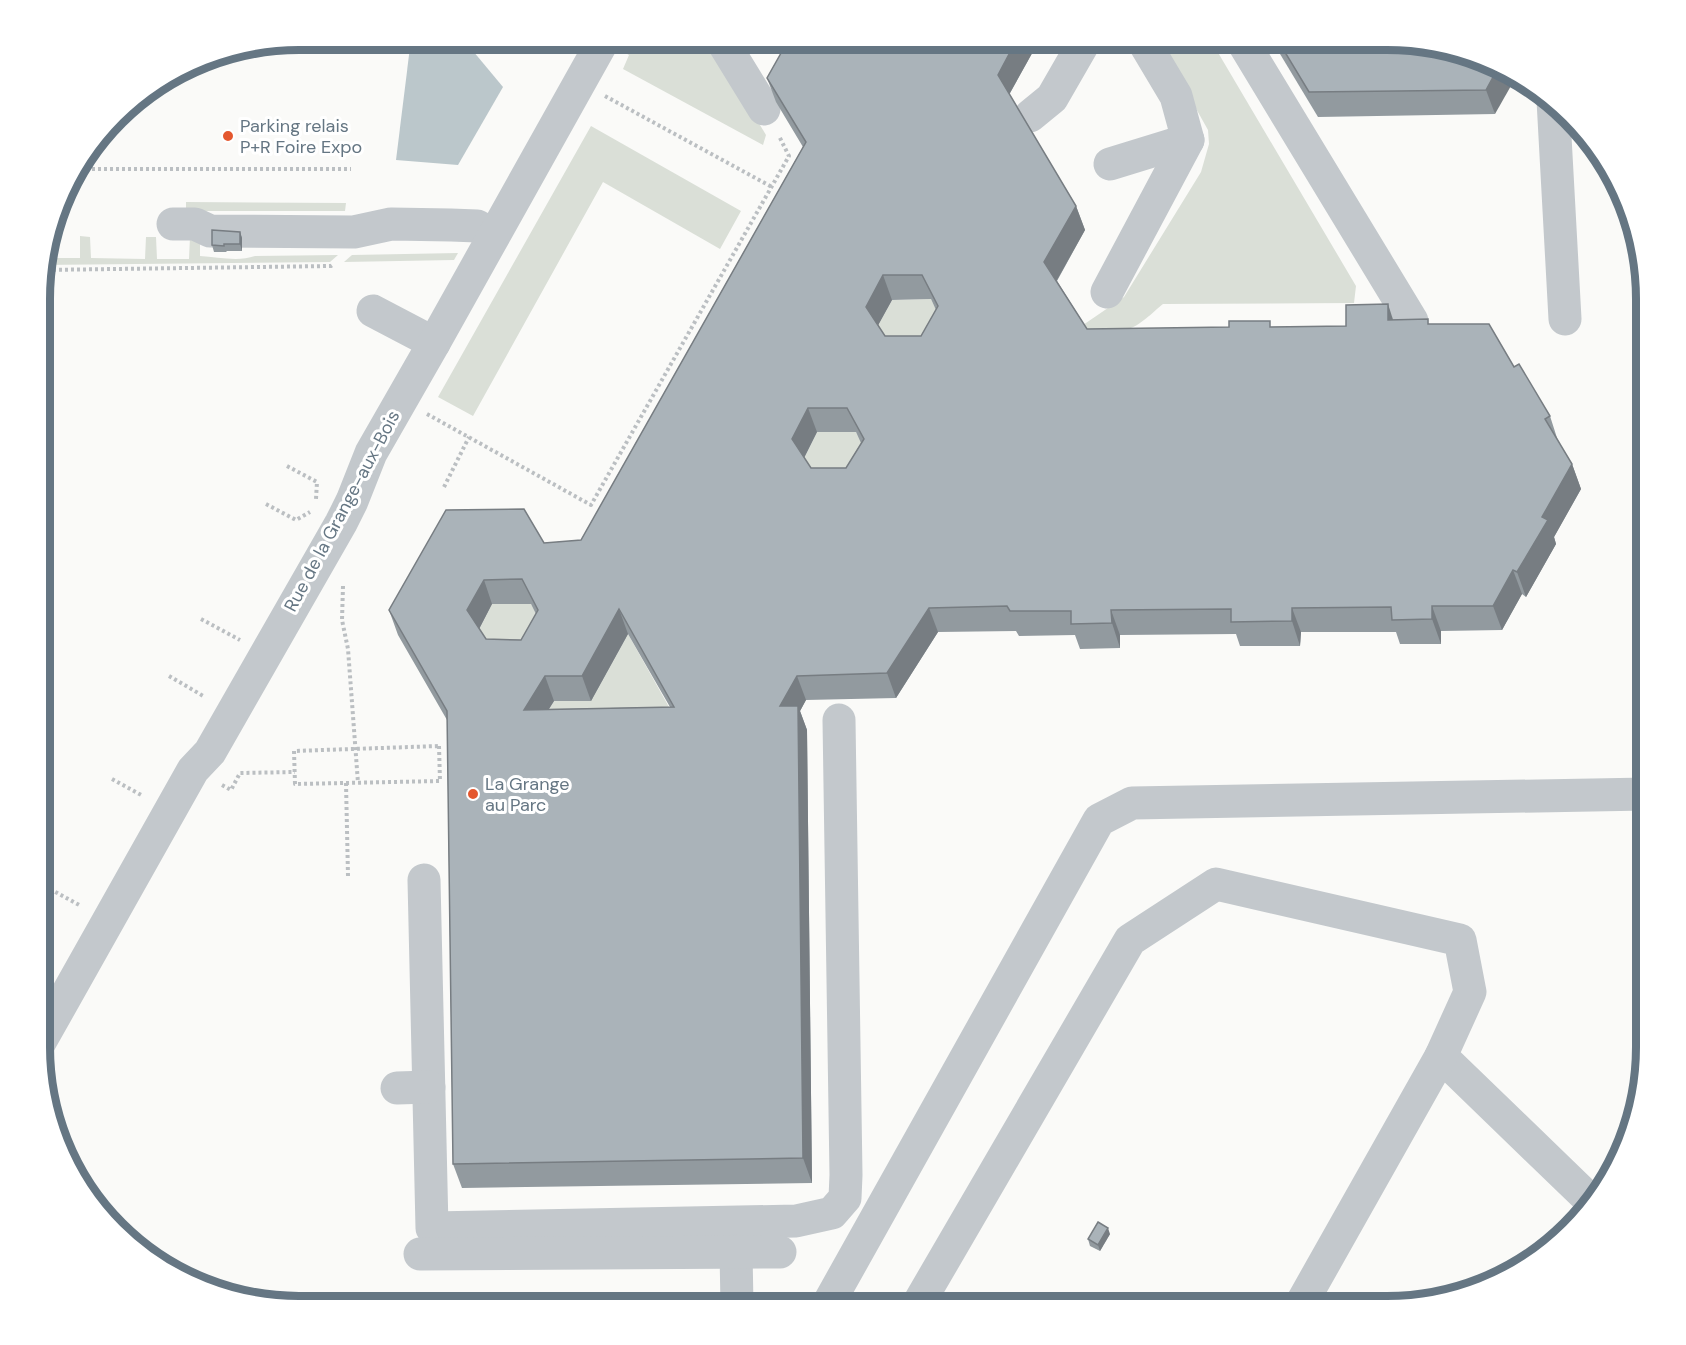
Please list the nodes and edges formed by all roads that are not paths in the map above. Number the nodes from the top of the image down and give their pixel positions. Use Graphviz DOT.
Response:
graph roads {
  1 [pos="598,50"];
  2 [pos="728,50"];
  3 [pos="1080,50"];
  4 [pos="1149,50"];
  5 [pos="1248,50"];
  6 [pos="764,109"];
  7 [pos="1554,113"];
  8 [pos="1030,116"];
  9 [pos="1188,140"];
  10 [pos="1110,165"];
  11 [pos="184,224"];
  12 [pos="493,236"];
  13 [pos="1107,292"];
  14 [pos="373,310"];
  15 [pos="1565,319"];
  16 [pos="1412,321"];
  17 [pos="434,343"];
  18 [pos="838,720"];
  19 [pos="1636,794"];
  20 [pos="424,880"];
  21 [pos="50,1024"];
  22 [pos="1441,1056"];
  23 [pos="1586,1196"];
  24 [pos="845,1198"];
  25 [pos="878,1216"];
  26 [pos="736,1251"];
  27 [pos="780,1252"];
  28 [pos="420,1254"];
  29 [pos="737,1296"];
  30 [pos="833,1296"];
  31 [pos="923,1296"];
  32 [pos="1306,1296"];
  1 -- 12 [label="street, Rue de la Grange-aux-Bois"];
  2 -- 6 [label="street"];
  3 -- 8 [label="street"];
  4 -- 9 [label="street"];
  5 -- 16 [label="street"];
  7 -- 15 [label="street"];
  9 -- 10 [label="street"];
  9 -- 13 [label="street"];
  11 -- 12 [label="street"];
  12 -- 17 [label="street, Rue de la Grange-aux-Bois"];
  14 -- 17 [label="street"];
  17 -- 21 [label="street, Rue de la Grange-aux-Bois"];
  18 -- 24 [label="street"];
  19 -- 25 [label="street"];
  20 -- 24 [label="street"];
  22 -- 23 [label="street"];
  22 -- 31 [label="street"];
  22 -- 32 [label="street"];
  24 -- 25 [label="street"];
  25 -- 30 [label="street"];
  26 -- 27 [label="street"];
  26 -- 28 [label="street"];
  26 -- 29 [label="street"];
}
